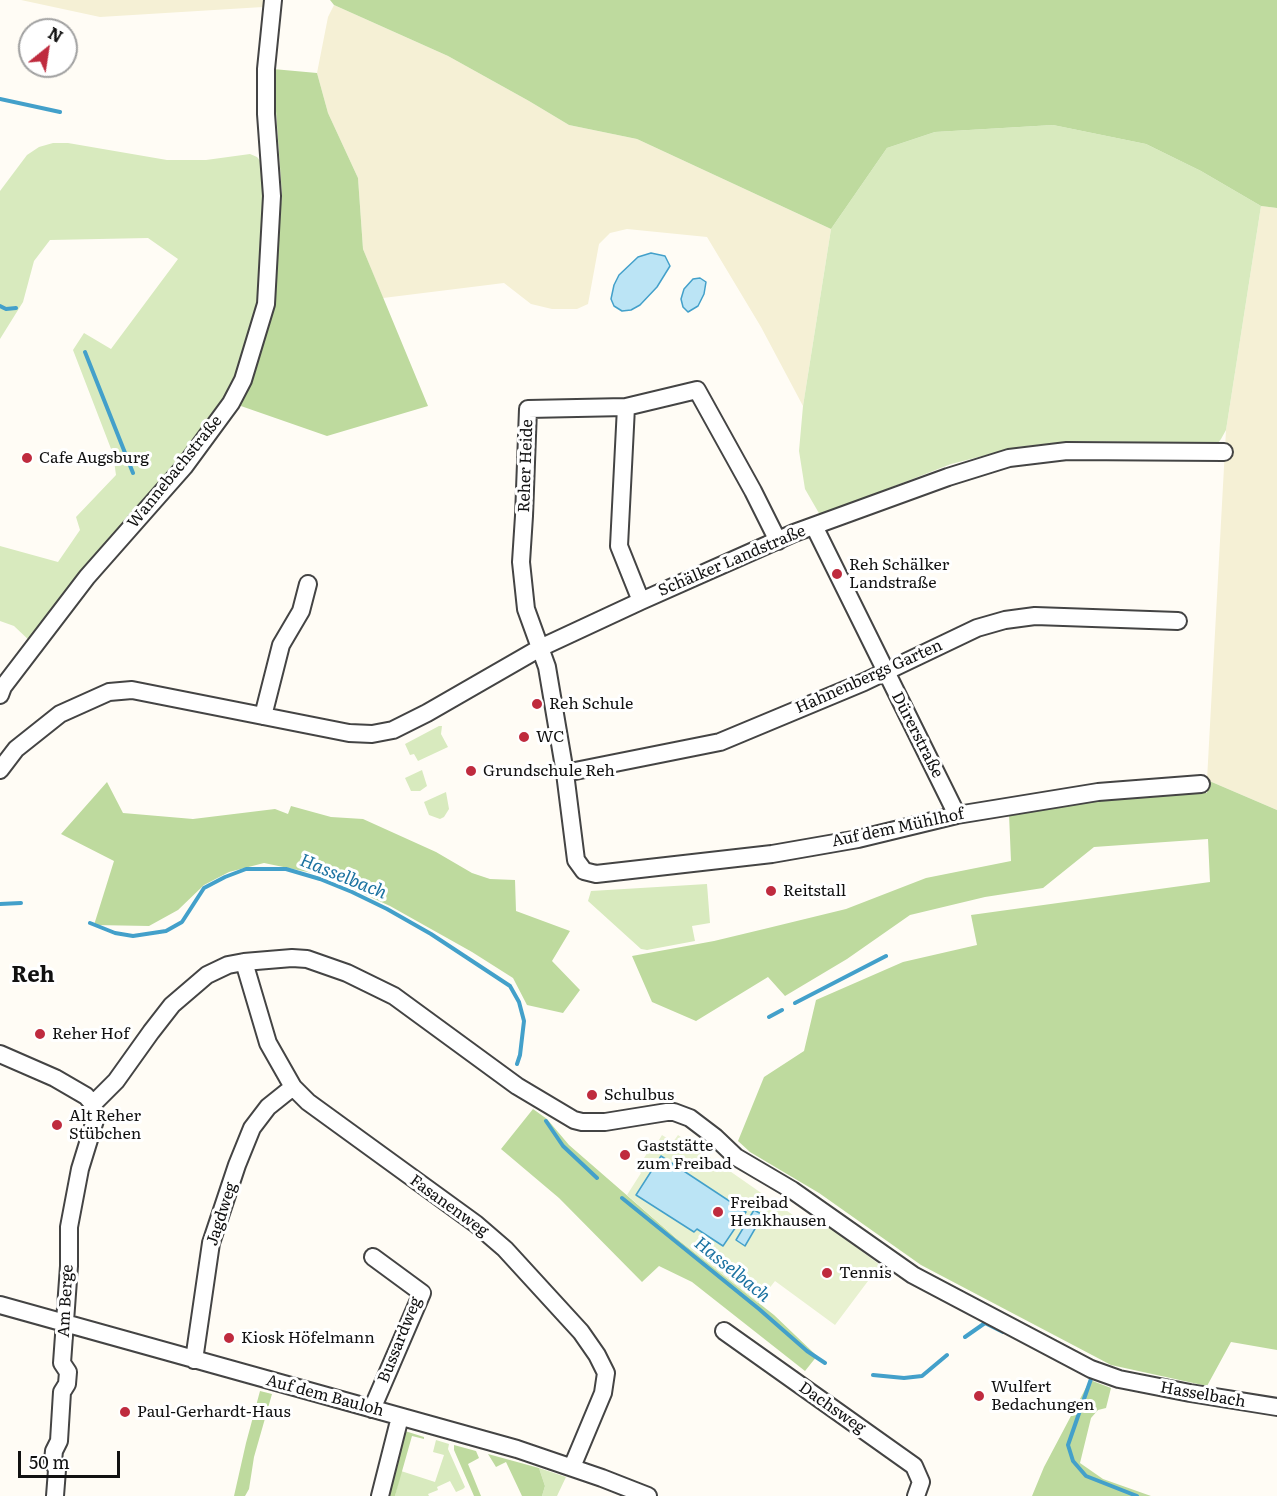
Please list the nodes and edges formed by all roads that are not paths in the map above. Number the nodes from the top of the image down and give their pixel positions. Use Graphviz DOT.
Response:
graph roads {
  1 [pos="273,0"];
  2 [pos="626,407"];
  3 [pos="1224,452"];
  4 [pos="814,526"];
  5 [pos="778,541"];
  6 [pos="308,584"];
  7 [pos="641,601"];
  8 [pos="1178,621"];
  9 [pos="540,648"];
  10 [pos="885,672"];
  11 [pos="0,695"];
  12 [pos="263,716"];
  13 [pos="0,770"];
  14 [pos="565,773"];
  15 [pos="1201,784"];
  16 [pos="957,815"];
  17 [pos="244,962"];
  18 [pos="0,1054"];
  19 [pos="293,1087"];
  20 [pos="93,1104"];
  21 [pos="374,1257"];
  22 [pos="0,1305"];
  23 [pos="66,1324"];
  24 [pos="724,1331"];
  25 [pos="194,1360"];
  26 [pos="1277,1407"];
  27 [pos="372,1409"];
  28 [pos="400,1417"];
  29 [pos="572,1467"];
  30 [pos="55,1496"];
  31 [pos="380,1496"];
  32 [pos="648,1496"];
  33 [pos="916,1496"];
  1 -- 11 [label="street, Wannebachstraße"];
  2 -- 5 [label="street, Reher Heide"];
  2 -- 7 [label="street"];
  2 -- 9 [label="street, Reher Heide"];
  3 -- 4 [label="street, Schälker Landstraße"];
  4 -- 5 [label="street, Schälker Landstraße"];
  4 -- 10 [label="street, Dürerstraße"];
  5 -- 7 [label="street, Schälker Landstraße"];
  6 -- 12 [label="street"];
  7 -- 9 [label="street, Schälker Landstraße"];
  8 -- 10 [label="street, Hahnenbergs Garten"];
  9 -- 12 [label="street, Schälker Landstraße"];
  9 -- 14 [label="street"];
  10 -- 14 [label="street, Hahnenbergs Garten"];
  10 -- 16 [label="street, Dürerstraße"];
  12 -- 13 [label="street, Schälker Landstraße"];
  14 -- 16 [label="street, Auf dem Mühlhof"];
  15 -- 16 [label="street, Auf dem Mühlhof"];
  17 -- 19 [label="street, Fasanenweg"];
  17 -- 20 [label="street, Hasselbach"];
  17 -- 26 [label="street, Hasselbach"];
  18 -- 20 [label="street"];
  19 -- 25 [label="street, Jagdweg"];
  19 -- 29 [label="street, Fasanenweg"];
  20 -- 23 [label="street, Am Berge"];
  21 -- 27 [label="street, Bussardweg"];
  22 -- 23 [label="street, Auf dem Bauloh"];
  23 -- 25 [label="street, Auf dem Bauloh"];
  23 -- 30 [label="street, Am Berge"];
  24 -- 33 [label="street, Dachsweg"];
  25 -- 27 [label="street, Auf dem Bauloh"];
  27 -- 28 [label="street, Auf dem Bauloh"];
  28 -- 29 [label="street, Auf dem Bauloh"];
  28 -- 31 [label="street"];
  29 -- 32 [label="street, Auf dem Bauloh"];
}
